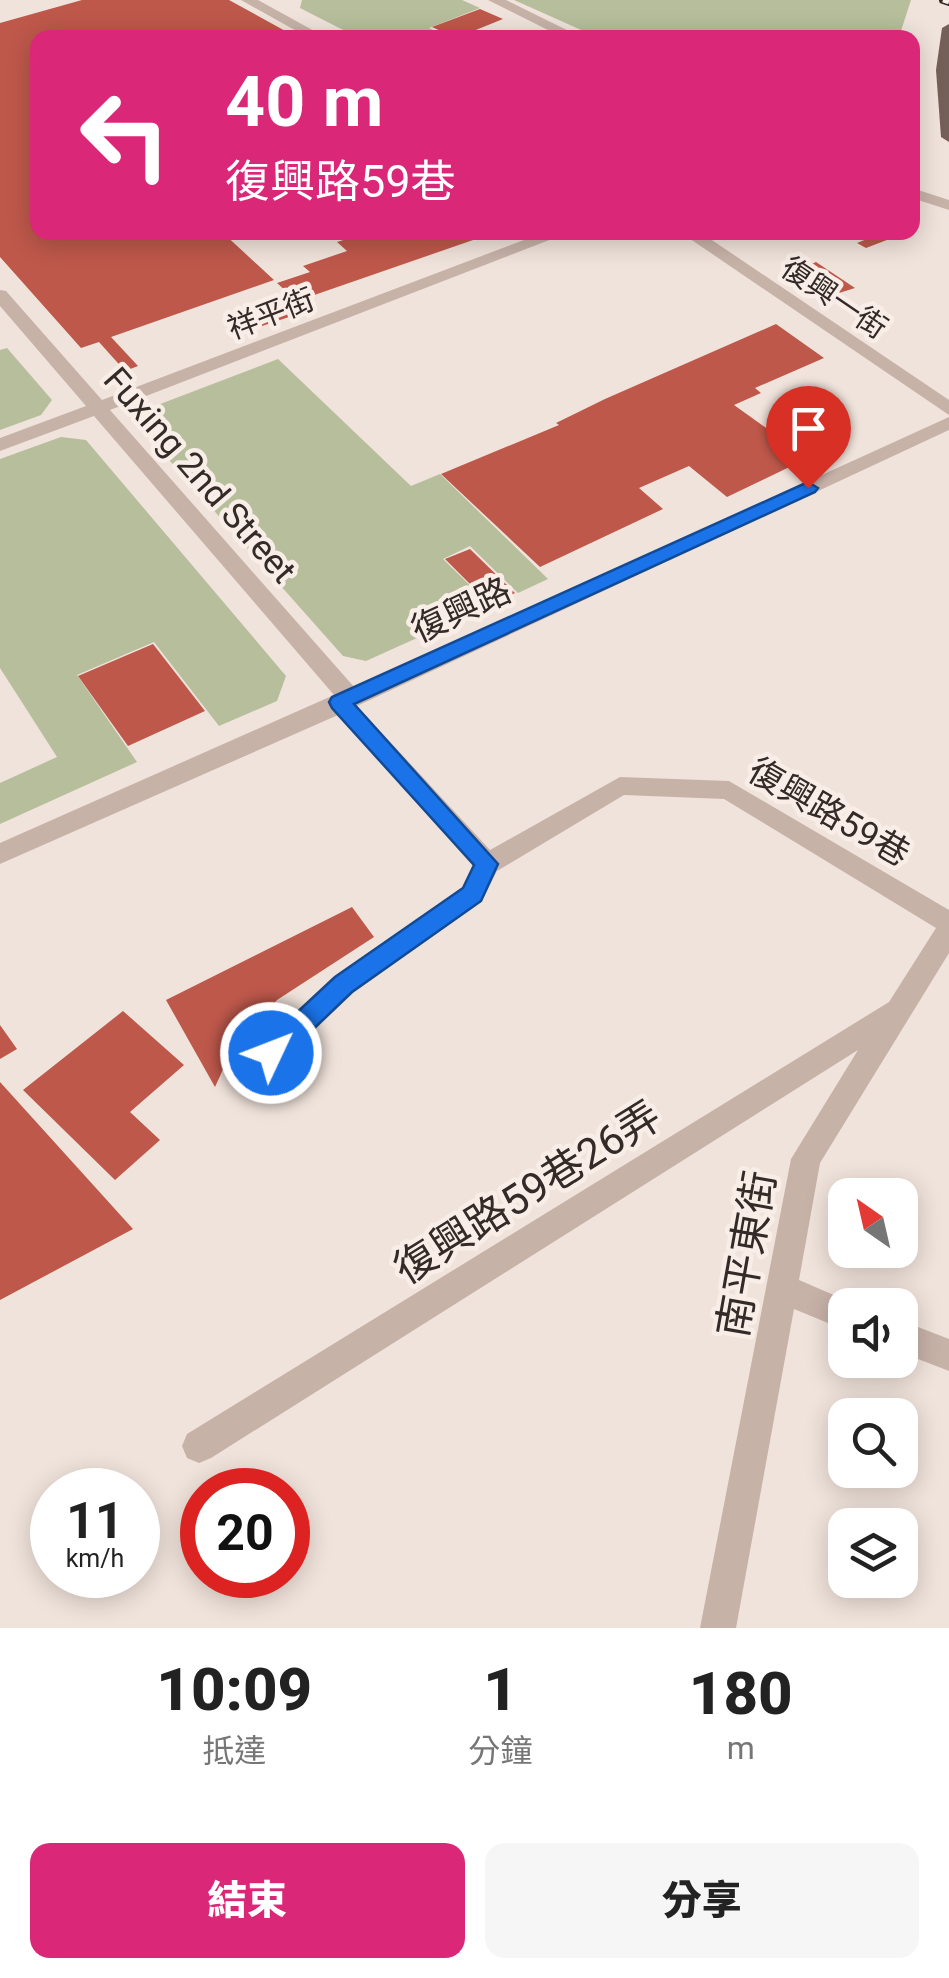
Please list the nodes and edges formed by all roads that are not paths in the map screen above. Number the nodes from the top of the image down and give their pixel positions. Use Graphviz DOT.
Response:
graph roads {
  1 [pos="275,0"];
  2 [pos="495,0"];
  3 [pos="254,3"];
  4 [pos="949,28"];
  5 [pos="305,30"];
  6 [pos="559,30"];
  7 [pos="949,137"];
  8 [pos="920,196"];
  9 [pos="949,205"];
  10 [pos="541,240"];
  11 [pos="700,240"];
  12 [pos="0,295"];
  13 [pos="100,409"];
  14 [pos="949,409"];
  15 [pos="949,423"];
  16 [pos="0,446"];
  17 [pos="345,701"];
  18 [pos="0,854"];
  19 [pos="487,864"];
  20 [pos="949,922"];
  21 [pos="949,930"];
  22 [pos="899,1010"];
  23 [pos="271,1053"];
  24 [pos="784,1290"];
  25 [pos="828,1307"];
  26 [pos="918,1343"];
  27 [pos="949,1355"];
  28 [pos="199,1446"];
  29 [pos="718,1628"];
  1 -- 3 [label="street"];
  2 -- 6 [label="street"];
  3 -- 5 [label="street"];
  4 -- 7 [label="main road"];
  8 -- 9 [label="street"];
  10 -- 13 [label="street, 祥平街"];
  11 -- 14 [label="street, 復興一街"];
  12 -- 13 [label="street, Fuxing 2nd Street"];
  13 -- 16 [label="street, 祥平街"];
  13 -- 17 [label="street, Fuxing 2nd Street"];
  15 -- 17 [label="street, 復興路"];
  17 -- 18 [label="street, 復興路"];
  17 -- 19 [label="street"];
  19 -- 20 [label="street, 復興路59巷"];
  19 -- 23 [label="street"];
  21 -- 22 [label="street, 南平東街"];
  22 -- 24 [label="street, 南平東街"];
  22 -- 28 [label="street, 復興路59巷26弄"];
  24 -- 25 [label="street"];
  24 -- 29 [label="street, 南平東街"];
  26 -- 27 [label="street"];
}
